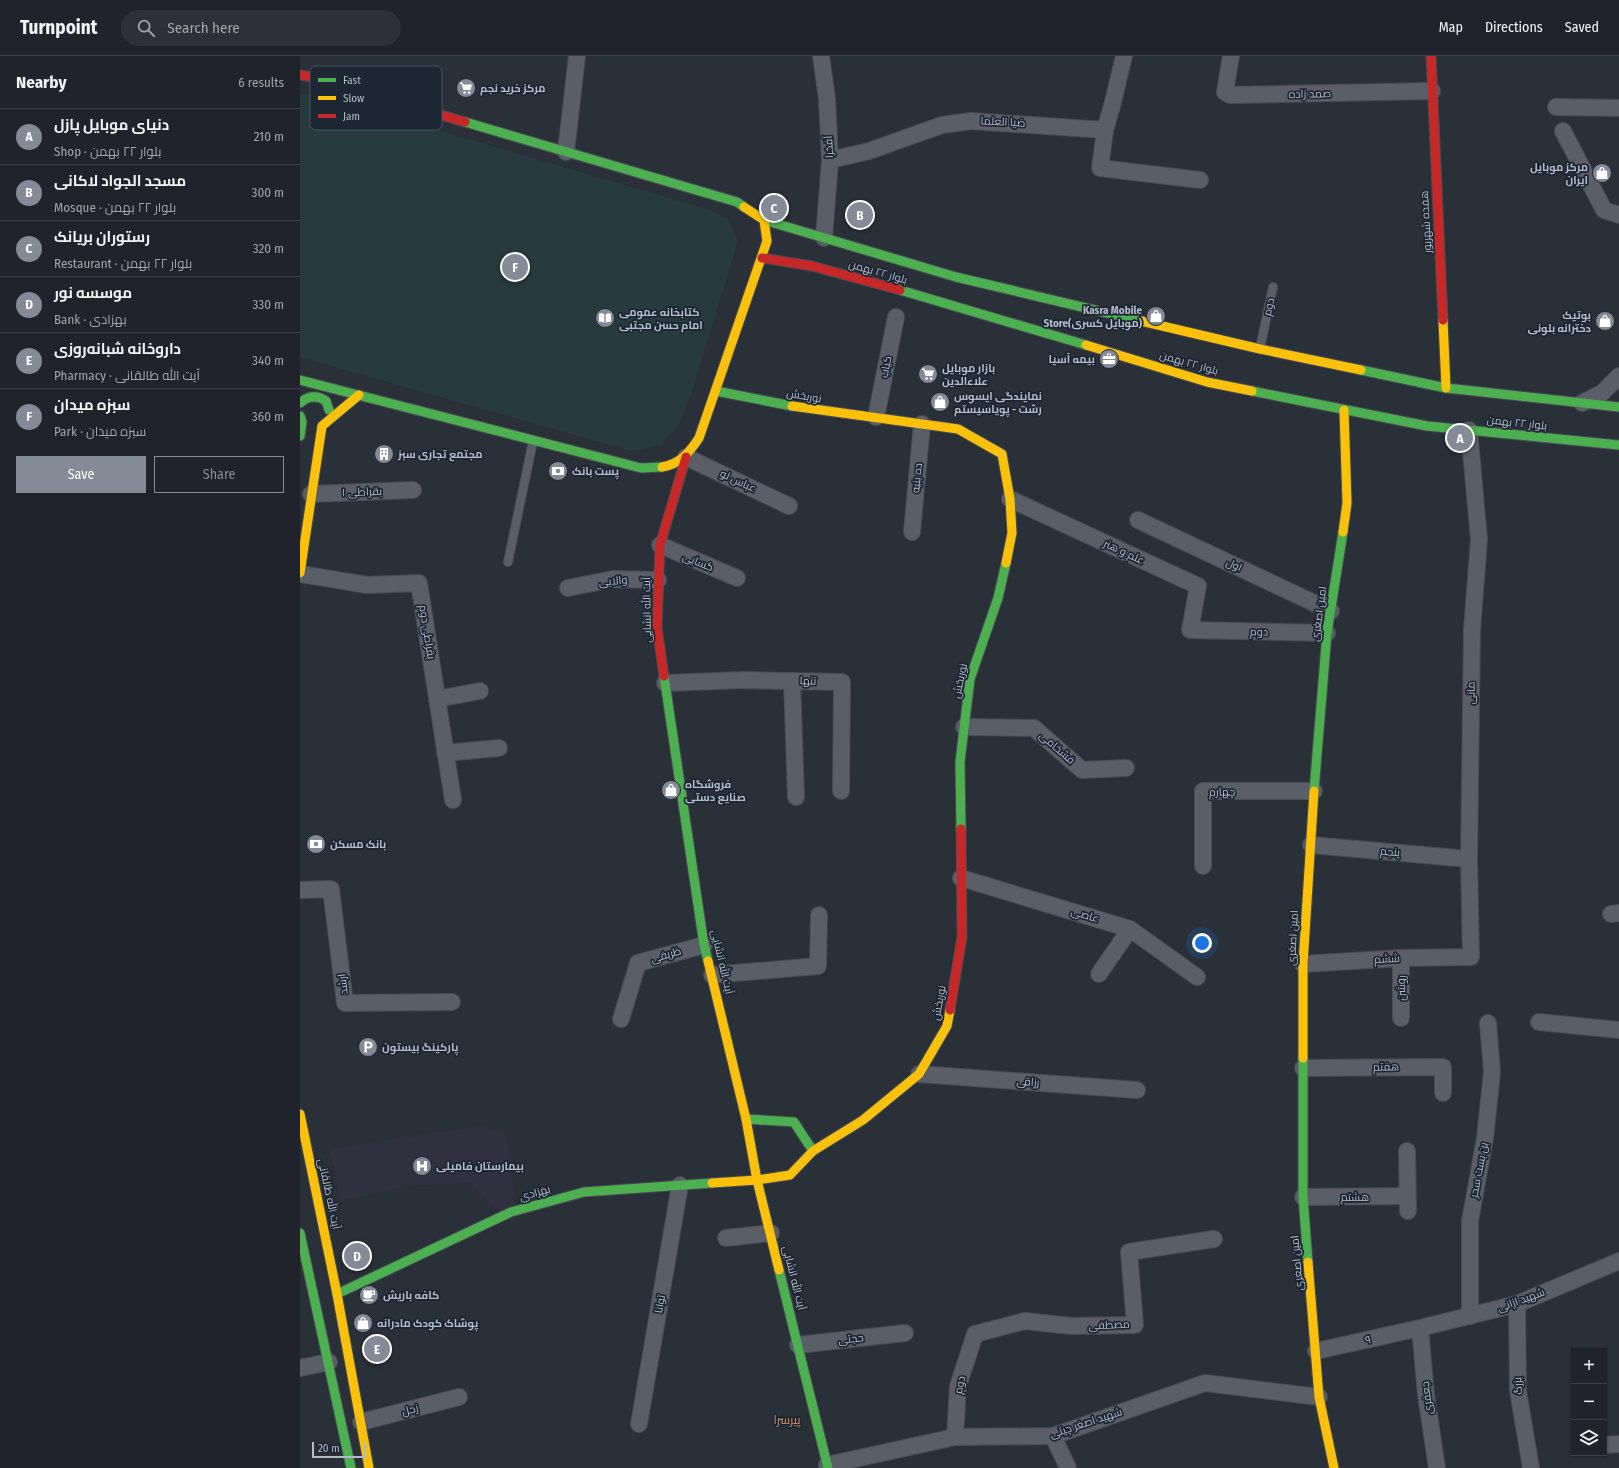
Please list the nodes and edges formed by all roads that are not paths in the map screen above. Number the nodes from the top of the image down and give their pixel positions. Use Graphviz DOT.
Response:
graph roads {
  1 [pos="577,56"];
  2 [pos="821,56"];
  3 [pos="1124,56"];
  4 [pos="1231,56"];
  5 [pos="1431,56"];
  6 [pos="300,75"];
  7 [pos="310,77"];
  8 [pos="1432,91"];
  9 [pos="1556,108"];
  10 [pos="1619,108"];
  11 [pos="442,115"];
  12 [pos="1105,130"];
  13 [pos="1563,131"];
  14 [pos="566,152"];
  15 [pos="830,160"];
  16 [pos="1200,180"];
  17 [pos="1619,215"];
  18 [pos="764,220"];
  19 [pos="805,232"];
  20 [pos="788,238"];
  21 [pos="824,238"];
  22 [pos="785,250"];
  23 [pos="762,258"];
  24 [pos="797,262"];
  25 [pos="1273,287"];
  26 [pos="896,318"];
  27 [pos="1260,349"];
  28 [pos="1619,376"];
  29 [pos="300,380"];
  30 [pos="1446,388"];
  31 [pos="716,391"];
  32 [pos="359,396"];
  33 [pos="1582,403"];
  34 [pos="300,404"];
  35 [pos="1619,407"];
  36 [pos="1344,410"];
  37 [pos="300,416"];
  38 [pos="876,417"];
  39 [pos="331,419"];
  40 [pos="922,424"];
  41 [pos="1469,430"];
  42 [pos="300,436"];
  43 [pos="533,440"];
  44 [pos="1619,446"];
  45 [pos="686,457"];
  46 [pos="413,490"];
  47 [pos="311,494"];
  48 [pos="1010,499"];
  49 [pos="789,506"];
  50 [pos="1138,520"];
  51 [pos="912,532"];
  52 [pos="660,545"];
  53 [pos="508,562"];
  54 [pos="300,574"];
  55 [pos="737,578"];
  56 [pos="658,580"];
  57 [pos="568,588"];
  58 [pos="1330,611"];
  59 [pos="1190,630"];
  60 [pos="1327,633"];
  61 [pos="792,681"];
  62 [pos="665,683"];
  63 [pos="480,691"];
  64 [pos="437,699"];
  65 [pos="964,727"];
  66 [pos="499,748"];
  67 [pos="445,753"];
  68 [pos="1126,768"];
  69 [pos="841,791"];
  70 [pos="1314,791"];
  71 [pos="796,797"];
  72 [pos="453,800"];
  73 [pos="1311,845"];
  74 [pos="1469,859"];
  75 [pos="1203,866"];
  76 [pos="961,878"];
  77 [pos="300,890"];
  78 [pos="820,915"];
  79 [pos="1130,929"];
  80 [pos="704,944"];
  81 [pos="1471,957"];
  82 [pos="1401,958"];
  83 [pos="1303,964"];
  84 [pos="712,974"];
  85 [pos="1098,974"];
  86 [pos="1197,977"];
  87 [pos="452,1002"];
  88 [pos="1401,1018"];
  89 [pos="621,1019"];
  90 [pos="1539,1022"];
  91 [pos="1488,1023"];
  92 [pos="1619,1030"];
  93 [pos="1303,1068"];
  94 [pos="919,1074"];
  95 [pos="1137,1090"];
  96 [pos="1443,1093"];
  97 [pos="300,1114"];
  98 [pos="746,1119"];
  99 [pos="813,1151"];
  100 [pos="1407,1151"];
  101 [pos="757,1180"];
  102 [pos="680,1185"];
  103 [pos="1303,1197"];
  104 [pos="770,1233"];
  105 [pos="726,1238"];
  106 [pos="1214,1239"];
  107 [pos="301,1243"];
  108 [pos="1619,1261"];
  109 [pos="337,1294"];
  110 [pos="1517,1304"];
  111 [pos="1470,1316"];
  112 [pos="1420,1328"];
  113 [pos="905,1333"];
  114 [pos="975,1334"];
  115 [pos="798,1344"];
  116 [pos="1316,1351"];
  117 [pos="329,1362"];
  118 [pos="300,1368"];
  119 [pos="459,1397"];
  120 [pos="1319,1397"];
  121 [pos="361,1422"];
  122 [pos="639,1424"];
  123 [pos="1053,1436"];
  124 [pos="954,1437"];
  125 [pos="1619,1444"];
  126 [pos="1607,1445"];
  127 [pos="827,1466"];
  128 [pos="351,1468"];
  129 [pos="369,1468"];
  130 [pos="1068,1468"];
  131 [pos="1334,1468"];
  132 [pos="1437,1468"];
  133 [pos="1531,1468"];
  1 -- 14 [label="street"];
  2 -- 15 [label="street, آفخرا"];
  3 -- 12 [label="street"];
  4 -- 8 [label="street, صمد زاده"];
  5 -- 8 [label="main road, هفده شهریور"];
  6 -- 7 [label="main road, بلوار ۲۲ بهمن"];
  8 -- 30 [label="main road, هفده شهریور"];
  9 -- 10 [label="street"];
  11 -- 14 [label="main road, بلوار ۲۲ بهمن"];
  12 -- 15 [label="street, ضیا العلما"];
  12 -- 16 [label="street"];
  13 -- 17 [label="street"];
  14 -- 18 [label="main road, بلوار ۲۲ بهمن"];
  15 -- 21 [label="street, آفخرا"];
  18 -- 19 [label="main road, بلوار ۲۲ بهمن"];
  18 -- 23 [label="main road"];
  19 -- 20 [label="main road"];
  19 -- 21 [label="main road, بلوار ۲۲ بهمن"];
  21 -- 27 [label="main road, بلوار ۲۲ بهمن"];
  22 -- 24 [label="main road"];
  23 -- 24 [label="main road, بلوار ۲۲ بهمن"];
  23 -- 31 [label="main road"];
  24 -- 36 [label="main road, بلوار ۲۲ بهمن"];
  25 -- 27 [label="lane, دوم"];
  26 -- 38 [label="street, کیاب"];
  27 -- 30 [label="main road, بلوار ۲۲ بهمن"];
  28 -- 33 [label="street"];
  29 -- 32 [label="main road"];
  30 -- 33 [label="main road, بلوار ۲۲ بهمن"];
  31 -- 38 [label="main road, نوربخش"];
  31 -- 45 [label="main road"];
  32 -- 39 [label="main road"];
  32 -- 43 [label="main road"];
  33 -- 35 [label="main road, بلوار ۲۲ بهمن"];
  34 -- 39 [label="main road"];
  36 -- 41 [label="main road, بلوار ۲۲ بهمن"];
  36 -- 58 [label="main road, امین اصغری"];
  37 -- 42 [label="main road"];
  38 -- 40 [label="main road, نوربخش"];
  39 -- 47 [label="main road"];
  40 -- 48 [label="main road, نوربخش"];
  40 -- 51 [label="street, ده بنیه"];
  41 -- 44 [label="main road, بلوار ۲۲ بهمن"];
  41 -- 74 [label="street, مانی"];
  43 -- 45 [label="main road"];
  43 -- 53 [label="lane"];
  45 -- 49 [label="street, عباس لو"];
  45 -- 52 [label="main road, آیت الله انشایی"];
  46 -- 47 [label="street, بقراطی ۱"];
  47 -- 54 [label="main road"];
  48 -- 59 [label="street, علم و هنر"];
  48 -- 65 [label="main road, نوربخش"];
  50 -- 58 [label="street, اول"];
  52 -- 55 [label="street, کسایی"];
  52 -- 56 [label="main road, آیت الله انشایی"];
  54 -- 64 [label="street, بقراطی دوم"];
  56 -- 57 [label="street, والایی"];
  56 -- 62 [label="main road, آیت الله انشایی"];
  58 -- 60 [label="main road, امین اصغری"];
  59 -- 60 [label="street, دوم"];
  60 -- 70 [label="main road, امین اصغری"];
  61 -- 62 [label="street, تنها"];
  61 -- 69 [label="street, تنها"];
  61 -- 71 [label="street"];
  62 -- 80 [label="main road, آیت الله انشایی"];
  63 -- 64 [label="street"];
  64 -- 67 [label="street, بقراطی دوم"];
  65 -- 68 [label="street, فشخامی"];
  65 -- 76 [label="main road, نوربخش"];
  66 -- 67 [label="street"];
  67 -- 72 [label="street, بقراطی دوم"];
  70 -- 73 [label="main road, امین اصغری"];
  70 -- 75 [label="street, چهارم"];
  73 -- 74 [label="street, پنجم"];
  73 -- 83 [label="main road, امین اصغری"];
  74 -- 81 [label="street, مانی"];
  76 -- 79 [label="street, عاصی"];
  76 -- 94 [label="main road, نوربخش"];
  77 -- 87 [label="street, ارشد"];
  78 -- 84 [label="street"];
  79 -- 85 [label="street"];
  79 -- 86 [label="street, عاصی"];
  80 -- 84 [label="main road, آیت الله انشایی"];
  80 -- 89 [label="street, ظریفی"];
  81 -- 82 [label="street, ششم"];
  82 -- 83 [label="street, ششم"];
  82 -- 88 [label="street, روشن"];
  83 -- 93 [label="main road, امین اصغری"];
  84 -- 98 [label="main road, آیت الله انشایی"];
  90 -- 92 [label="street"];
  91 -- 111 [label="street, بن بست سحر"];
  93 -- 96 [label="street, هفتم"];
  93 -- 103 [label="main road, امین اصغری"];
  94 -- 95 [label="street, رزاقی"];
  94 -- 99 [label="main road, نوربخش"];
  97 -- 109 [label="main road, آیت الله طالقانی"];
  98 -- 99 [label="main road"];
  98 -- 101 [label="main road, آیت الله انشایی"];
  99 -- 101 [label="main road, نوربخش"];
  100 -- 103 [label="street, هشتم"];
  101 -- 102 [label="main road, بهزادی"];
  101 -- 104 [label="main road, آیت الله انشایی"];
  102 -- 109 [label="main road, بهزادی"];
  102 -- 122 [label="street, توانا"];
  103 -- 116 [label="main road, امین اصغری"];
  104 -- 105 [label="street"];
  104 -- 115 [label="main road, آیت الله انشایی"];
  106 -- 114 [label="street, مصطفی"];
  107 -- 117 [label="main road"];
  108 -- 110 [label="street, شهید ازانی"];
  109 -- 121 [label="main road, آیت الله طالقانی"];
  110 -- 111 [label="street, شهید ازانی"];
  110 -- 133 [label="street, بزرگ"];
  111 -- 112 [label="street, شهید ازانی"];
  112 -- 116 [label="street, ۹"];
  112 -- 132 [label="street, جعفری"];
  113 -- 115 [label="street, حجتی"];
  114 -- 124 [label="street, دوم"];
  115 -- 127 [label="main road, آیت الله انشایی"];
  116 -- 120 [label="main road, امین اصغری"];
  117 -- 118 [label="street"];
  117 -- 128 [label="main road"];
  119 -- 121 [label="street, زحل"];
  120 -- 123 [label="street, شهید اصغر چیتی"];
  120 -- 131 [label="main road, امین اصغری"];
  121 -- 129 [label="main road, آیت الله طالقانی"];
  123 -- 124 [label="street, شهید اصغر چیتی"];
  123 -- 130 [label="street"];
  124 -- 127 [label="street, شهید اصغر چیتی"];
  125 -- 126 [label="street"];
}
